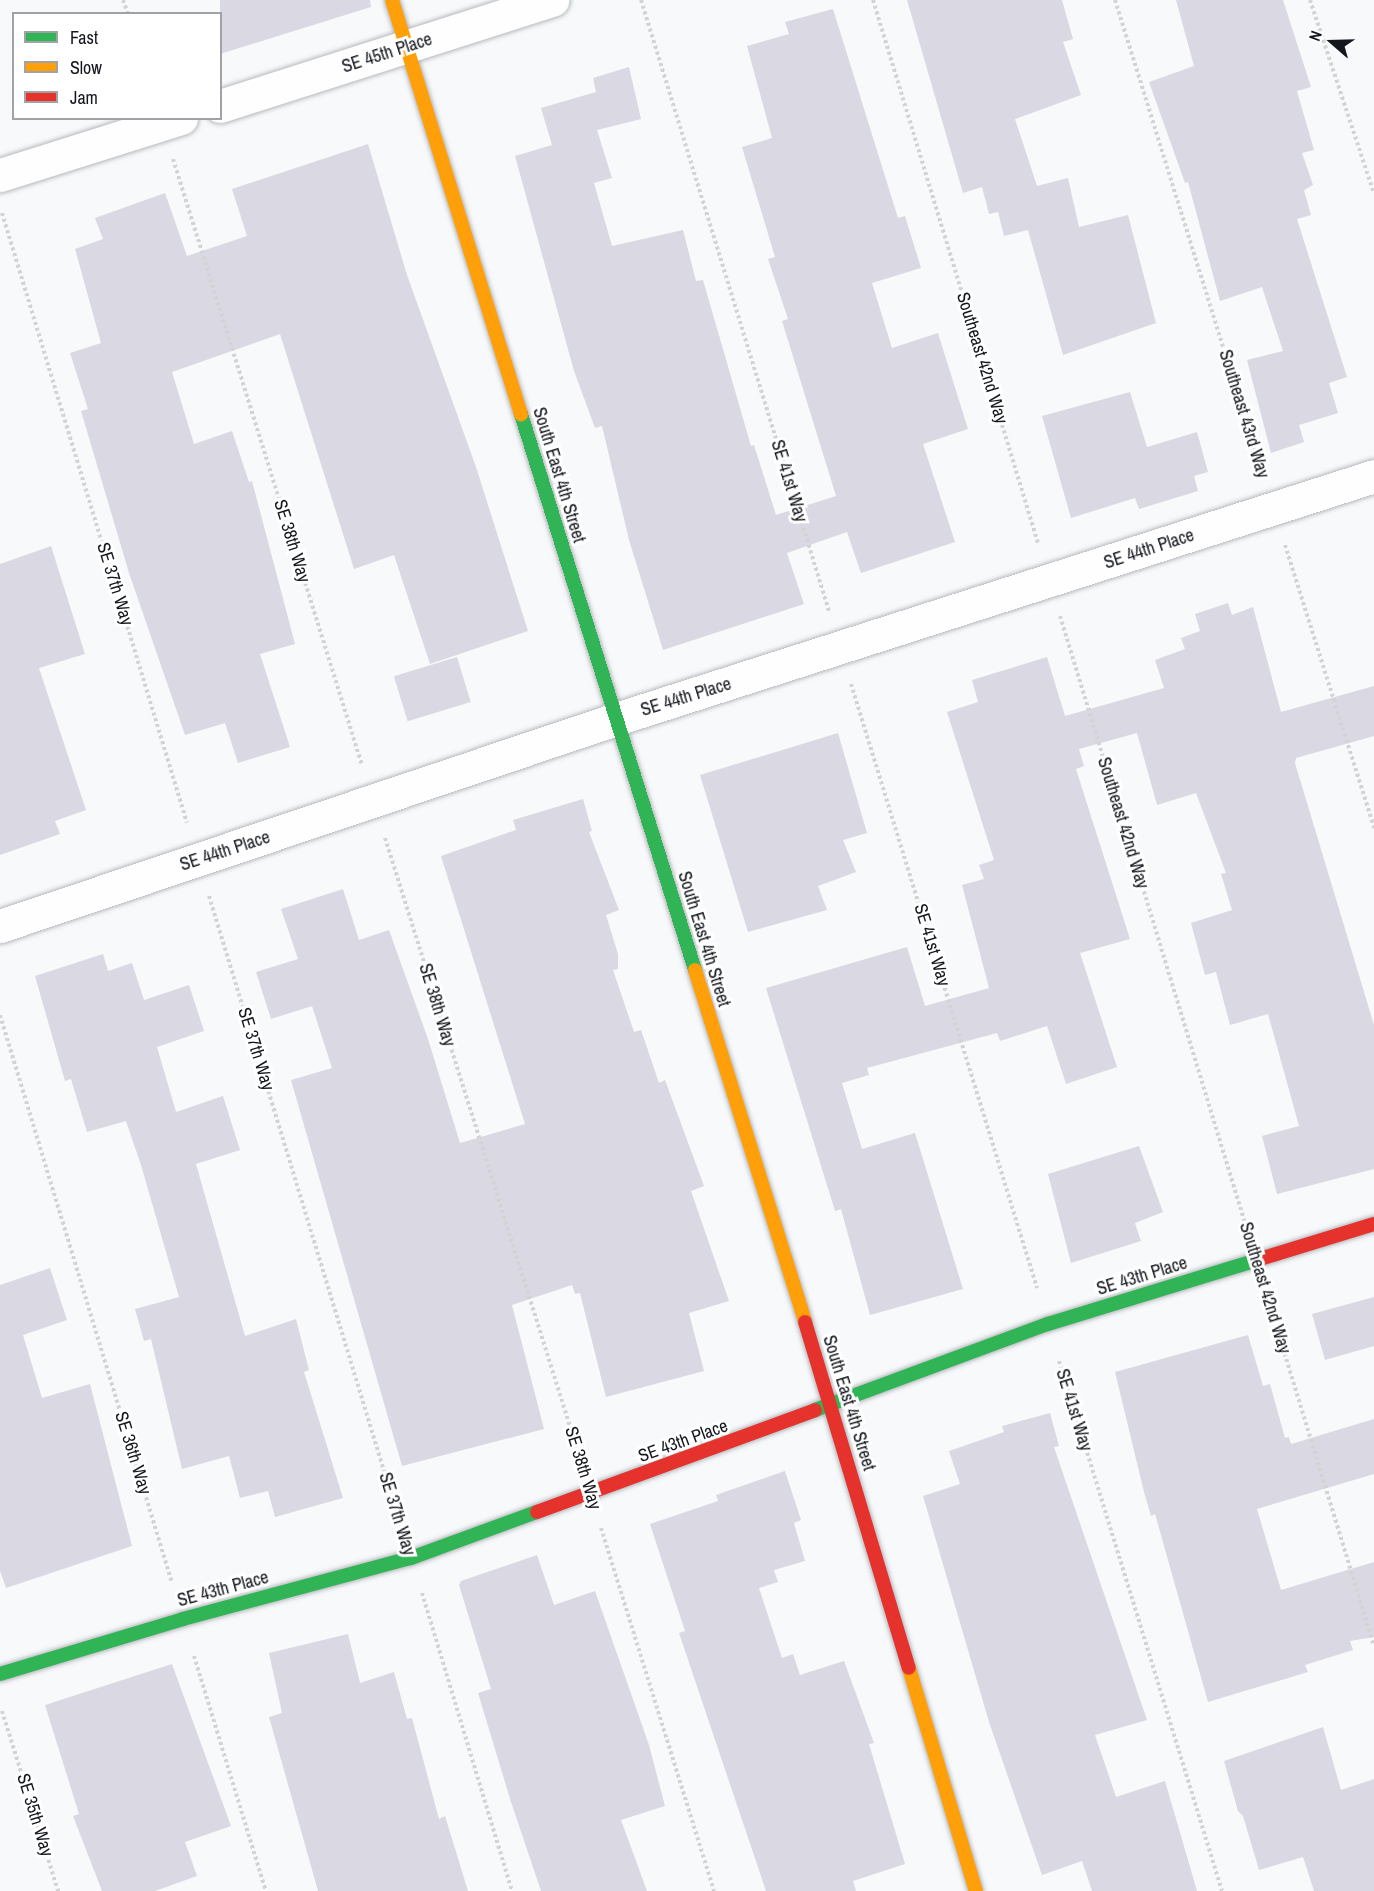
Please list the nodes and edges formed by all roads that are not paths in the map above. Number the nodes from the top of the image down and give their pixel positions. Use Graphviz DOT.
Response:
graph roads {
  1 [pos="392,0"];
  2 [pos="553,0"];
  3 [pos="406,47"];
  4 [pos="222,105"];
  5 [pos="172,121"];
  6 [pos="0,175"];
  7 [pos="1374,476"];
  8 [pos="616,719"];
  9 [pos="0,926"];
  10 [pos="1374,1224"];
  11 [pos="831,1405"];
  12 [pos="0,1674"];
  13 [pos="976,1891"];
  1 -- 3 [label="street, South East 4th Street"];
  2 -- 3 [label="street, SE 45th Place"];
  3 -- 4 [label="street, SE 45th Place"];
  3 -- 8 [label="street, South East 4th Street"];
  5 -- 6 [label="street"];
  7 -- 8 [label="street, SE 44th Place"];
  8 -- 9 [label="street, SE 44th Place"];
  8 -- 11 [label="street, South East 4th Street"];
  10 -- 11 [label="street, SE 43th Place"];
  11 -- 12 [label="street, SE 43th Place"];
  11 -- 13 [label="street, South East 4th Street"];
}
